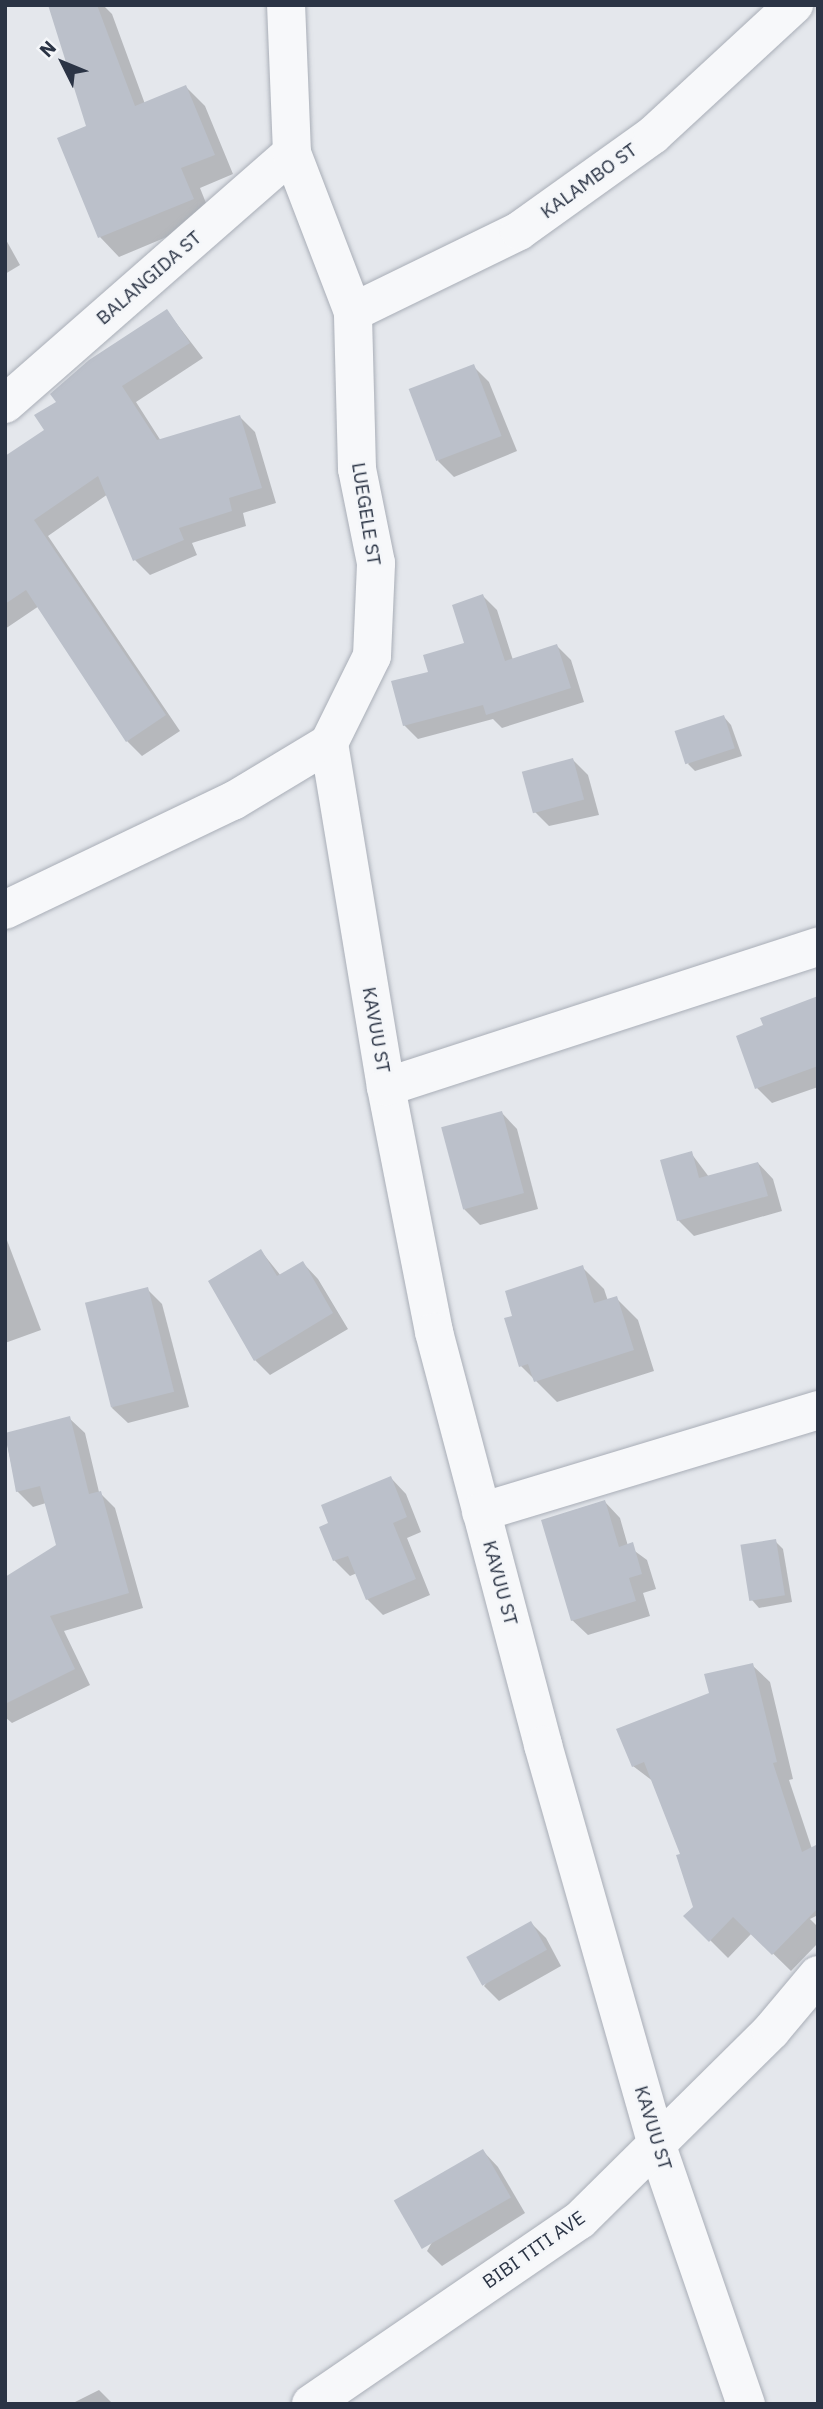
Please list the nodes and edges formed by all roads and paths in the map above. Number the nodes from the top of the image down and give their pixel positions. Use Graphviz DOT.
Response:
graph roads {
  1 [pos="286,5"];
  2 [pos="794,5"];
  3 [pos="292,153"];
  4 [pos="353,312"];
  5 [pos="5,404"];
  6 [pos="329,743"];
  7 [pos="5,910"];
  8 [pos="818,947"];
  9 [pos="386,1087"];
  10 [pos="818,1410"];
  11 [pos="481,1512"];
  12 [pos="818,1975"];
  13 [pos="657,2146"];
  14 [pos="312,2404"];
  15 [pos="746,2404"];
  1 -- 3 [label="street, LUEGELE ST"];
  2 -- 4 [label="street, KALAMBO ST"];
  3 -- 4 [label="street, LUEGELE ST"];
  3 -- 5 [label="street, BALANGIDA ST"];
  4 -- 6 [label="street, LUEGELE ST"];
  6 -- 7 [label="street"];
  6 -- 9 [label="street, KAVUU ST"];
  8 -- 9 [label="street"];
  9 -- 11 [label="street, KAVUU ST"];
  10 -- 11 [label="street"];
  11 -- 13 [label="street, KAVUU ST"];
  12 -- 13 [label="street, BIBI TITI AVE"];
  13 -- 14 [label="street, BIBI TITI AVE"];
  13 -- 15 [label="street, KAVUU ST"];
}
